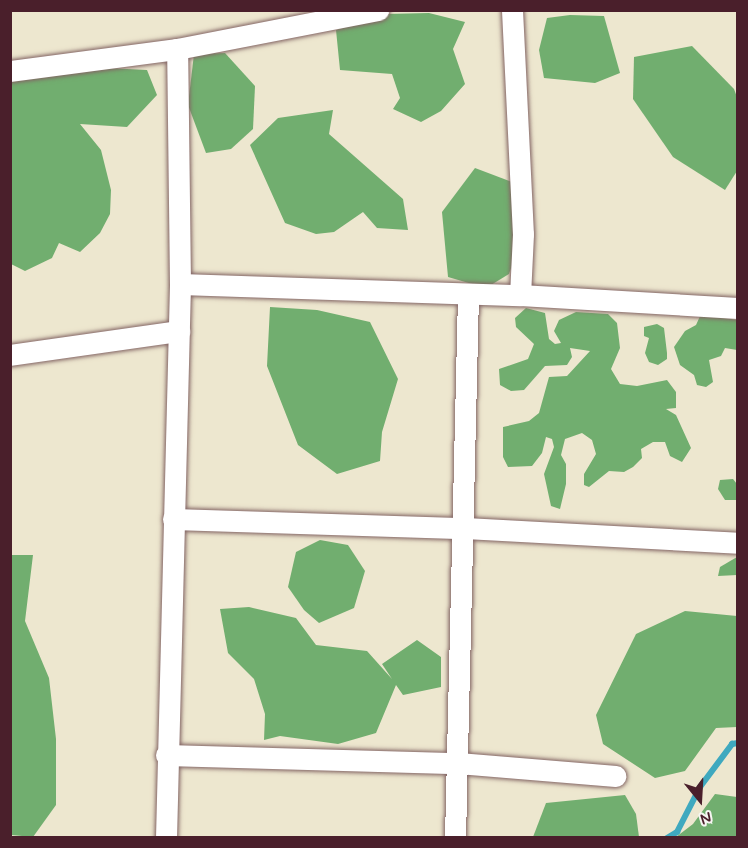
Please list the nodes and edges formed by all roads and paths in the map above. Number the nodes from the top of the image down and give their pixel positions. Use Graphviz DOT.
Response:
graph roads {
  1 [pos="378,10"];
  2 [pos="512,10"];
  3 [pos="177,50"];
  4 [pos="10,71"];
  5 [pos="180,284"];
  6 [pos="468,295"];
  7 [pos="520,296"];
  8 [pos="738,308"];
  9 [pos="179,331"];
  10 [pos="10,354"];
  11 [pos="173,519"];
  12 [pos="465,528"];
  13 [pos="738,543"];
  14 [pos="166,755"];
  15 [pos="458,764"];
  16 [pos="615,776"];
  17 [pos="166,837"];
  18 [pos="455,837"];
  1 -- 3 [label="street"];
  2 -- 7 [label="street"];
  3 -- 4 [label="street"];
  3 -- 5 [label="street"];
  5 -- 6 [label="street"];
  5 -- 9 [label="street"];
  6 -- 7 [label="street"];
  6 -- 12 [label="street"];
  7 -- 8 [label="street"];
  9 -- 10 [label="street"];
  9 -- 11 [label="street"];
  11 -- 12 [label="street"];
  11 -- 14 [label="street"];
  12 -- 13 [label="street"];
  12 -- 15 [label="street"];
  14 -- 15 [label="street"];
  14 -- 17 [label="street"];
  15 -- 16 [label="street"];
  15 -- 18 [label="street"];
}
